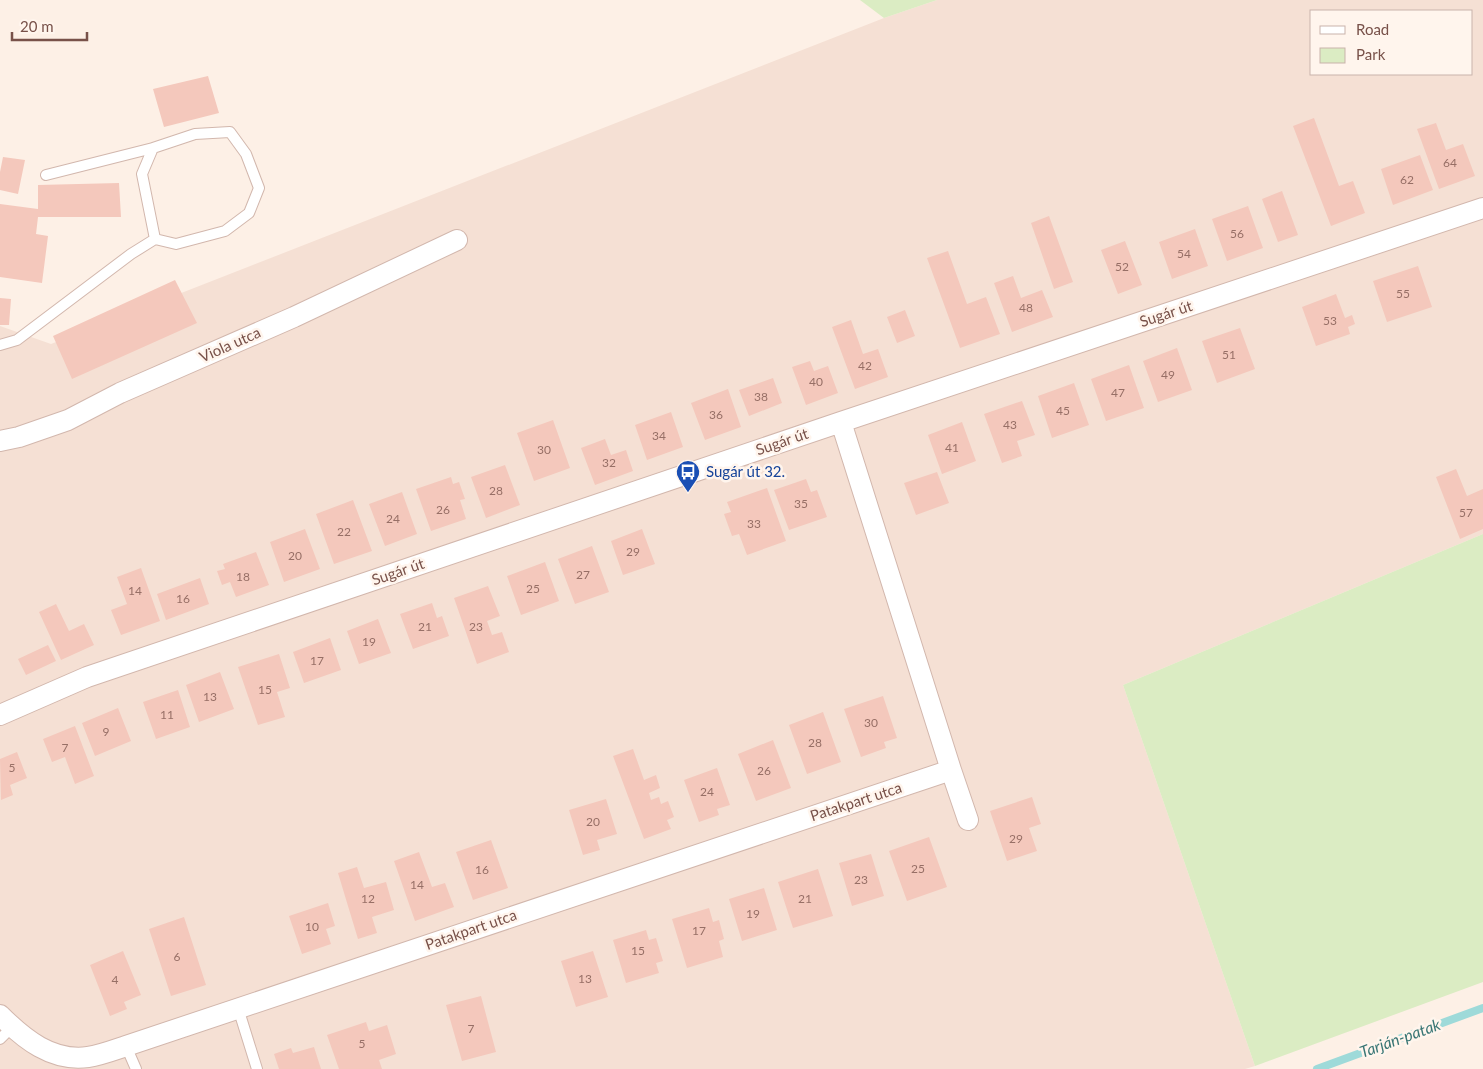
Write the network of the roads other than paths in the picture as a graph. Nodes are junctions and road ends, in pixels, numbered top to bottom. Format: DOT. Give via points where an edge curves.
graph roads {
  1 [pos="153,148"];
  2 [pos="46,175"];
  3 [pos="1483,208"];
  4 [pos="155,239"];
  5 [pos="458,240"];
  6 [pos="0,345"];
  7 [pos="841,422"];
  8 [pos="0,441"];
  9 [pos="0,716"];
  10 [pos="951,770"];
  11 [pos="968,820"];
  12 [pos="238,1008"];
  13 [pos="4,1027"];
  14 [pos="126,1046"];
  15 [pos="136,1069"];
  16 [pos="257,1069"];
  1 -- 2 [label="lane"];
  1 -- 4 [label="lane" via="142,174"];
  1 -- 4 [label="lane" via="195,134 230,132 246,154 259,188 249,213 225,231 176,244"];
  3 -- 7 [label="street, Sugár út"];
  4 -- 6 [label="lane" via="17,340"];
  5 -- 8 [label="street, Viola utca" via="120,393 68,420"];
  7 -- 9 [label="street, Sugár út" via="87,677"];
  7 -- 10 [label="street"];
  10 -- 11 [label="street"];
  10 -- 12 [label="street, Patakpart utca"];
  12 -- 14 [label="street, Patakpart utca"];
  12 -- 16 [label="lane"];
  13 -- 14 [label="street, Patakpart utca" via="32,1044 69,1057 89,1057"];
  14 -- 15 [label="lane"];
}
